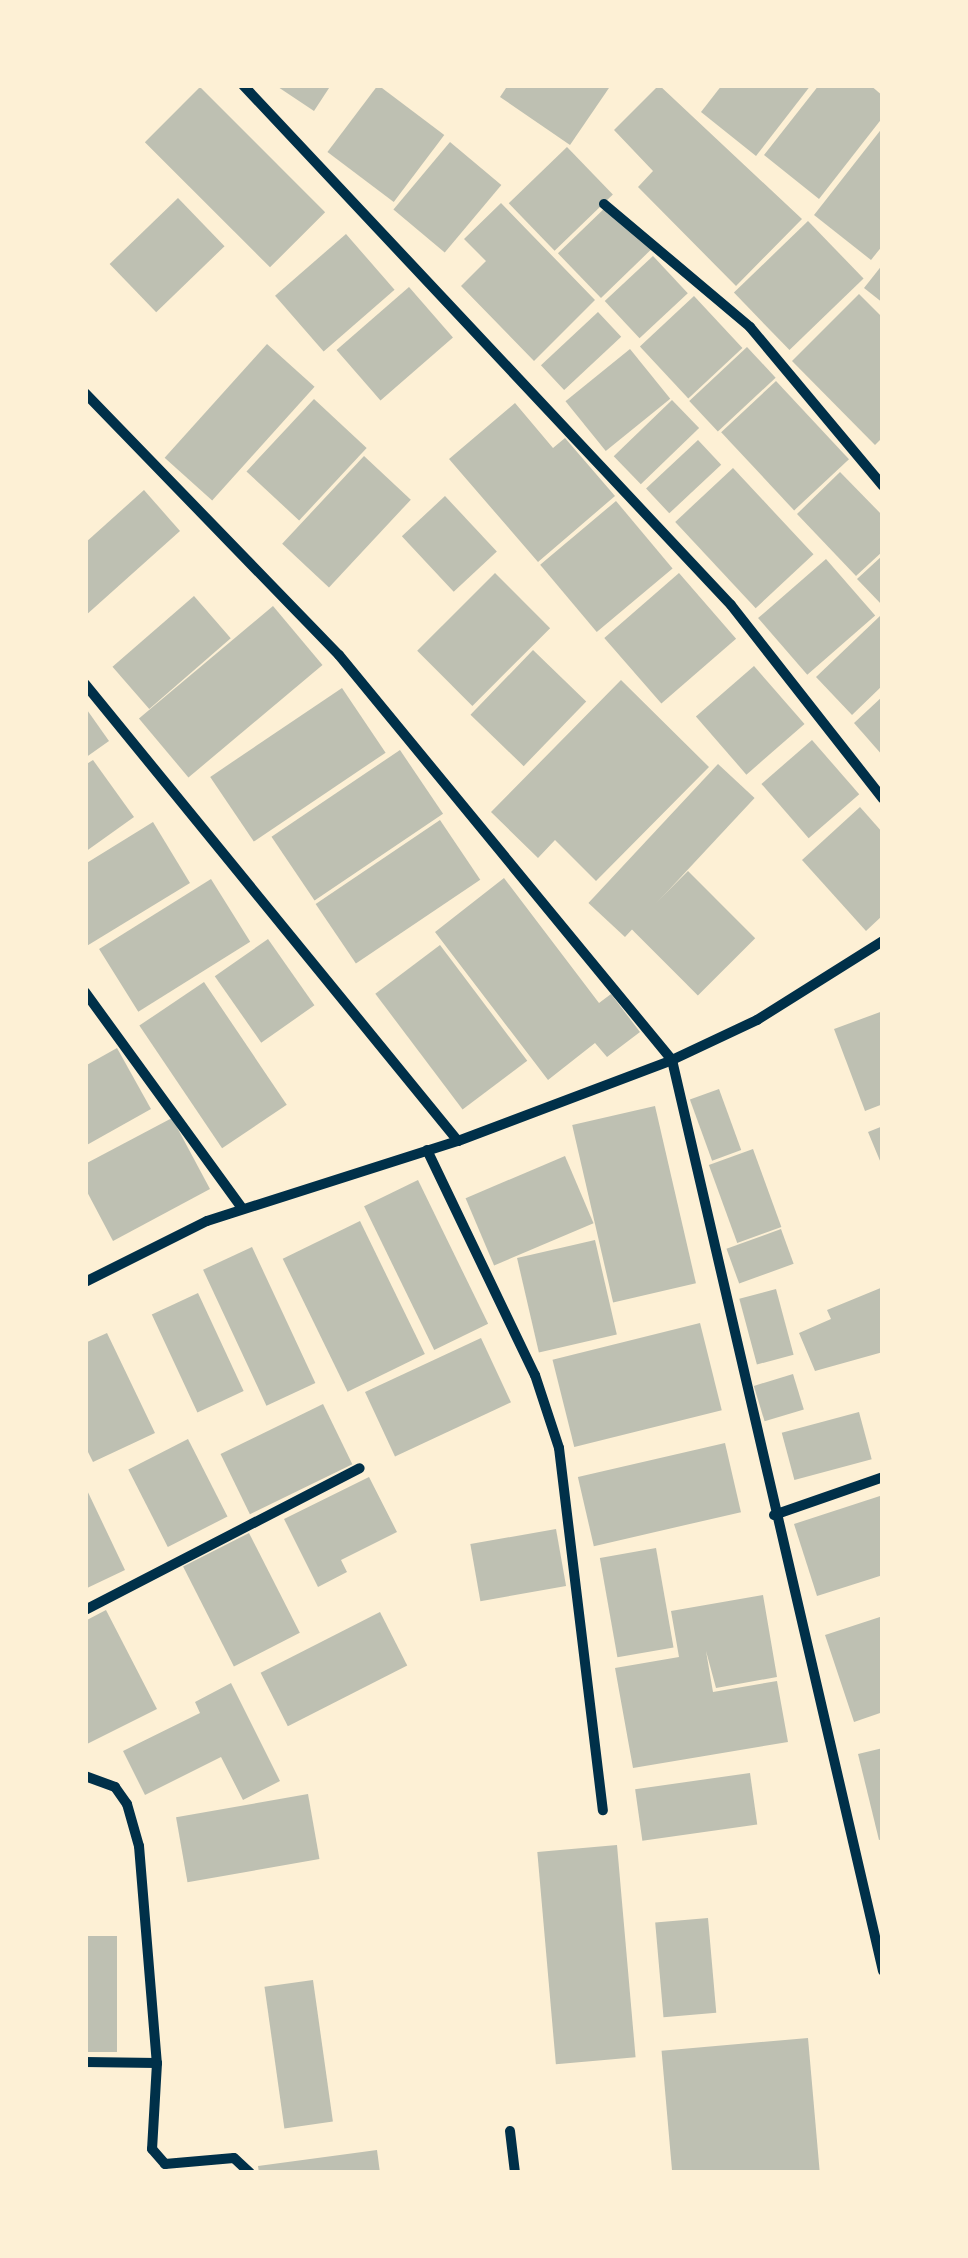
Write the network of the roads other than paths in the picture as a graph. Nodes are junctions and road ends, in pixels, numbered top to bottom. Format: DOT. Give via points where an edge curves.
graph roads {
  1 [pos="243,85"];
  2 [pos="604,204"];
  3 [pos="85,394"];
  4 [pos="883,486"];
  5 [pos="85,684"];
  6 [pos="883,799"];
  7 [pos="883,942"];
  8 [pos="85,992"];
  9 [pos="672,1060"];
  10 [pos="458,1141"];
  11 [pos="427,1150"];
  12 [pos="242,1208"];
  13 [pos="85,1282"];
  14 [pos="360,1468"];
  15 [pos="883,1477"];
  16 [pos="774,1514"];
  17 [pos="85,1610"];
  18 [pos="85,1776"];
  19 [pos="603,1810"];
  20 [pos="883,1971"];
  21 [pos="85,2062"];
  22 [pos="157,2064"];
  23 [pos="510,2130"];
  24 [pos="250,2173"];
  25 [pos="515,2173"];
  1 -- 6 [label="street" via="731,605"];
  2 -- 4 [label="street" via="750,327"];
  3 -- 9 [label="street" via="339,655"];
  5 -- 10 [label="street"];
  7 -- 9 [label="street" via="787,1003"];
  8 -- 12 [label="street"];
  9 -- 10 [label="street"];
  9 -- 16 [label="street"];
  10 -- 11 [label="street"];
  11 -- 12 [label="street"];
  11 -- 19 [label="street" via="536,1376 559,1448"];
  12 -- 13 [label="street"];
  14 -- 17 [label="street"];
  15 -- 16 [label="street"];
  16 -- 20 [label="street"];
  18 -- 22 [label="street" via="115,1788 133,1823"];
  21 -- 22 [label="street"];
  22 -- 24 [label="street" via="152,2149 158,2158 166,2164 234,2158"];
  23 -- 25 [label="street"];
}
